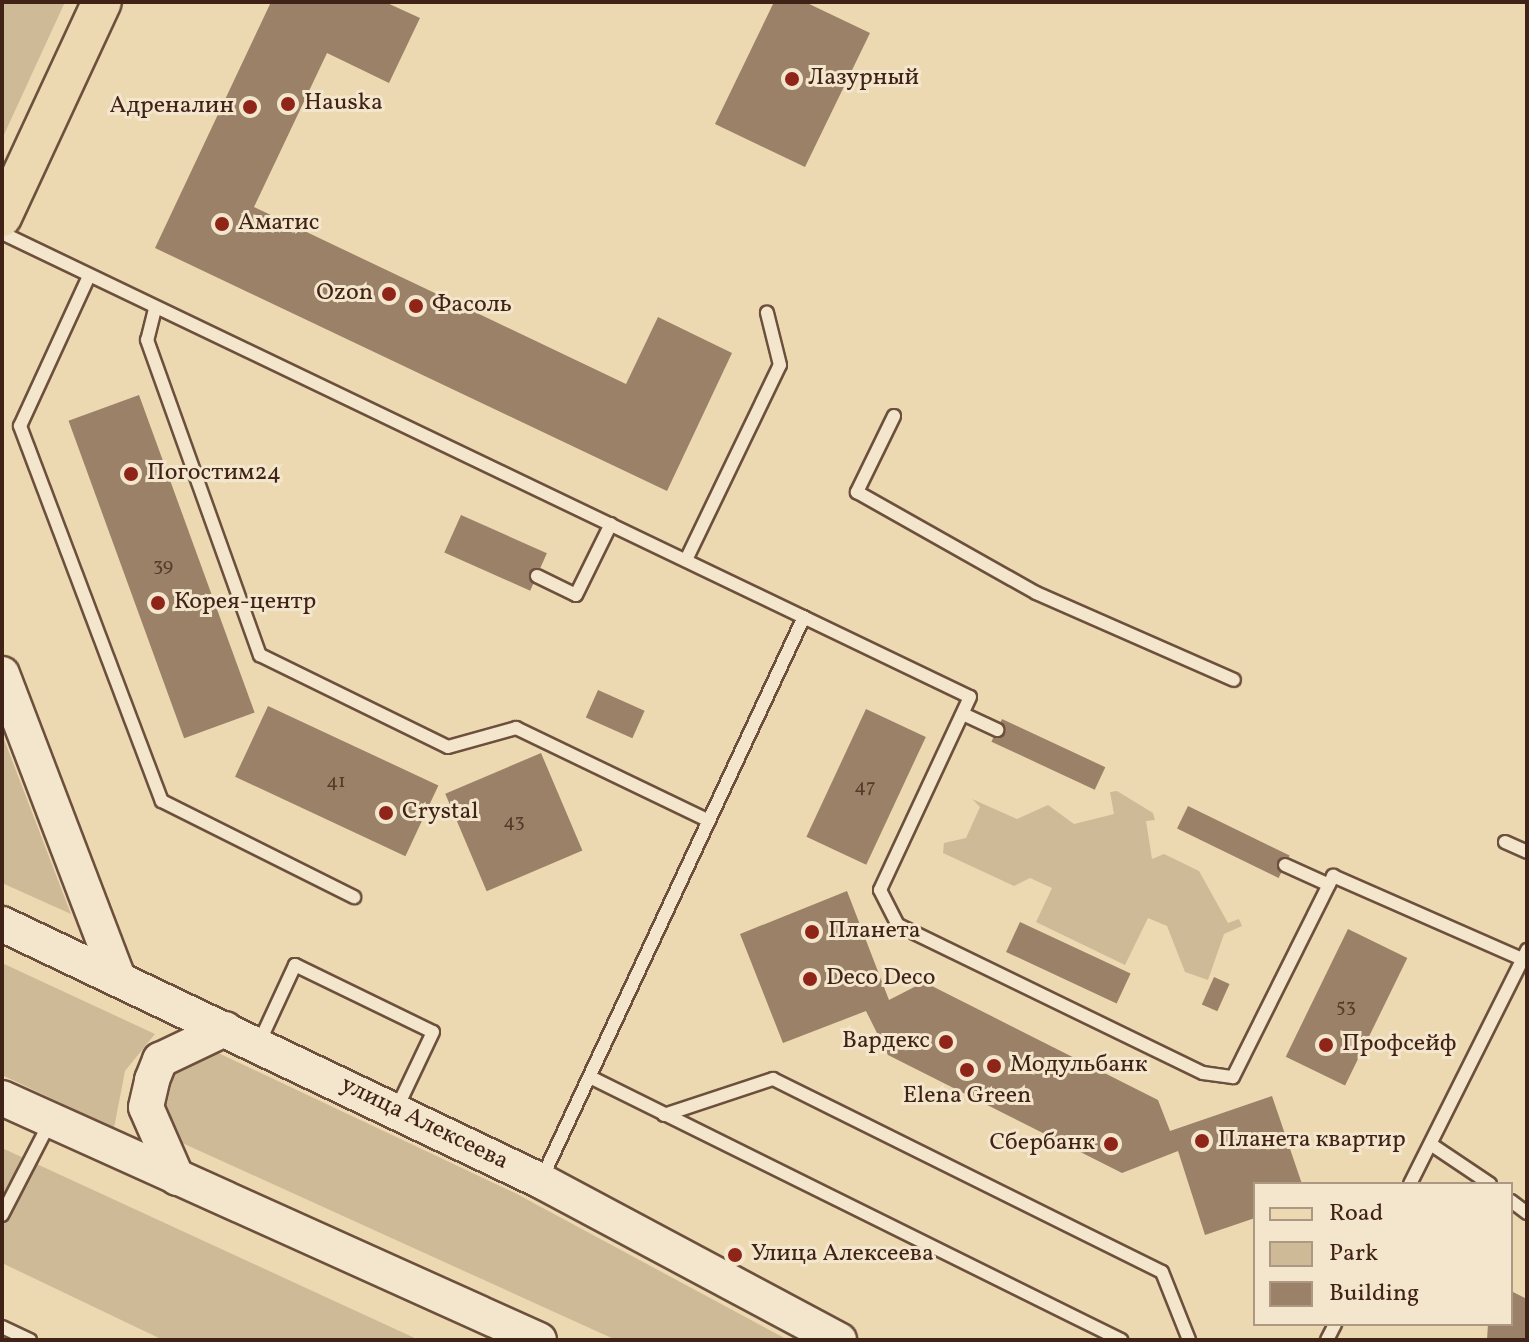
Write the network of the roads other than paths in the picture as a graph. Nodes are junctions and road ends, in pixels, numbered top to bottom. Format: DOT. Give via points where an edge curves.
graph roads {
  1 [pos="102,2"];
  2 [pos="2,217"];
  3 [pos="2,233"];
  4 [pos="89,276"];
  5 [pos="155,309"];
  6 [pos="767,313"];
  7 [pos="894,416"];
  8 [pos="611,524"];
  9 [pos="686,560"];
  10 [pos="537,576"];
  11 [pos="804,617"];
  12 [pos="2,674"];
  13 [pos="1234,680"];
  14 [pos="963,714"];
  15 [pos="997,730"];
  16 [pos="709,821"];
  17 [pos="1505,842"];
  18 [pos="1527,852"];
  19 [pos="1285,865"];
  20 [pos="1329,885"];
  21 [pos="354,897"];
  22 [pos="2,924"];
  23 [pos="1526,957"];
  24 [pos="118,978"];
  25 [pos="225,1029"];
  26 [pos="259,1043"];
  27 [pos="590,1077"];
  28 [pos="2,1098"];
  29 [pos="396,1110"];
  30 [pos="664,1115"];
  31 [pos="51,1120"];
  32 [pos="1432,1145"];
  33 [pos="177,1178"];
  34 [pos="541,1181"];
  35 [pos="1411,1182"];
  36 [pos="1487,1182"];
  37 [pos="2,1215"];
  38 [pos="2,1327"];
  39 [pos="30,1340"];
  40 [pos="539,1340"];
  41 [pos="839,1340"];
  42 [pos="1121,1340"];
  43 [pos="1189,1340"];
  1 -- 2 [label="main road"];
  3 -- 4 [label="lane"];
  4 -- 5 [label="lane"];
  4 -- 21 [label="lane" via="20,426 162,801"];
  5 -- 8 [label="lane"];
  5 -- 16 [label="lane" via="147,340 260,655 448,747 516,728"];
  6 -- 9 [label="lane" via="780,365"];
  7 -- 13 [label="lane" via="857,492 1036,593"];
  8 -- 9 [label="lane"];
  8 -- 10 [label="lane" via="576,595"];
  9 -- 11 [label="lane"];
  11 -- 14 [label="lane" via="970,697"];
  11 -- 16 [label="lane"];
  12 -- 24 [label="street"];
  14 -- 15 [label="lane"];
  14 -- 20 [label="lane" via="880,890 898,925 1203,1073 1233,1077"];
  16 -- 27 [label="lane"];
  17 -- 18 [label="lane"];
  19 -- 20 [label="lane"];
  20 -- 23 [label="lane" via="1333,876"];
  22 -- 24 [label="street, улица Алексеева"];
  23 -- 32 [label="lane"];
  24 -- 25 [label="street, улица Алексеева"];
  25 -- 26 [label="street, улица Алексеева"];
  25 -- 33 [label="street" via="160,1060 152,1080 146,1107"];
  26 -- 29 [label="street, улица Алексеева"];
  26 -- 29 [label="lane" via="295,965 419,1025 433,1032"];
  27 -- 30 [label="lane"];
  27 -- 34 [label="lane"];
  28 -- 31 [label="street"];
  29 -- 34 [label="street, улица Алексеева"];
  30 -- 42 [label="lane"];
  30 -- 43 [label="lane" via="773,1079 1162,1272"];
  31 -- 33 [label="street"];
  31 -- 37 [label="lane"];
  32 -- 35 [label="lane"];
  32 -- 36 [label="lane"];
  33 -- 40 [label="street"];
  34 -- 41 [label="street, улица Алексеева"];
  38 -- 39 [label="lane"];
}
